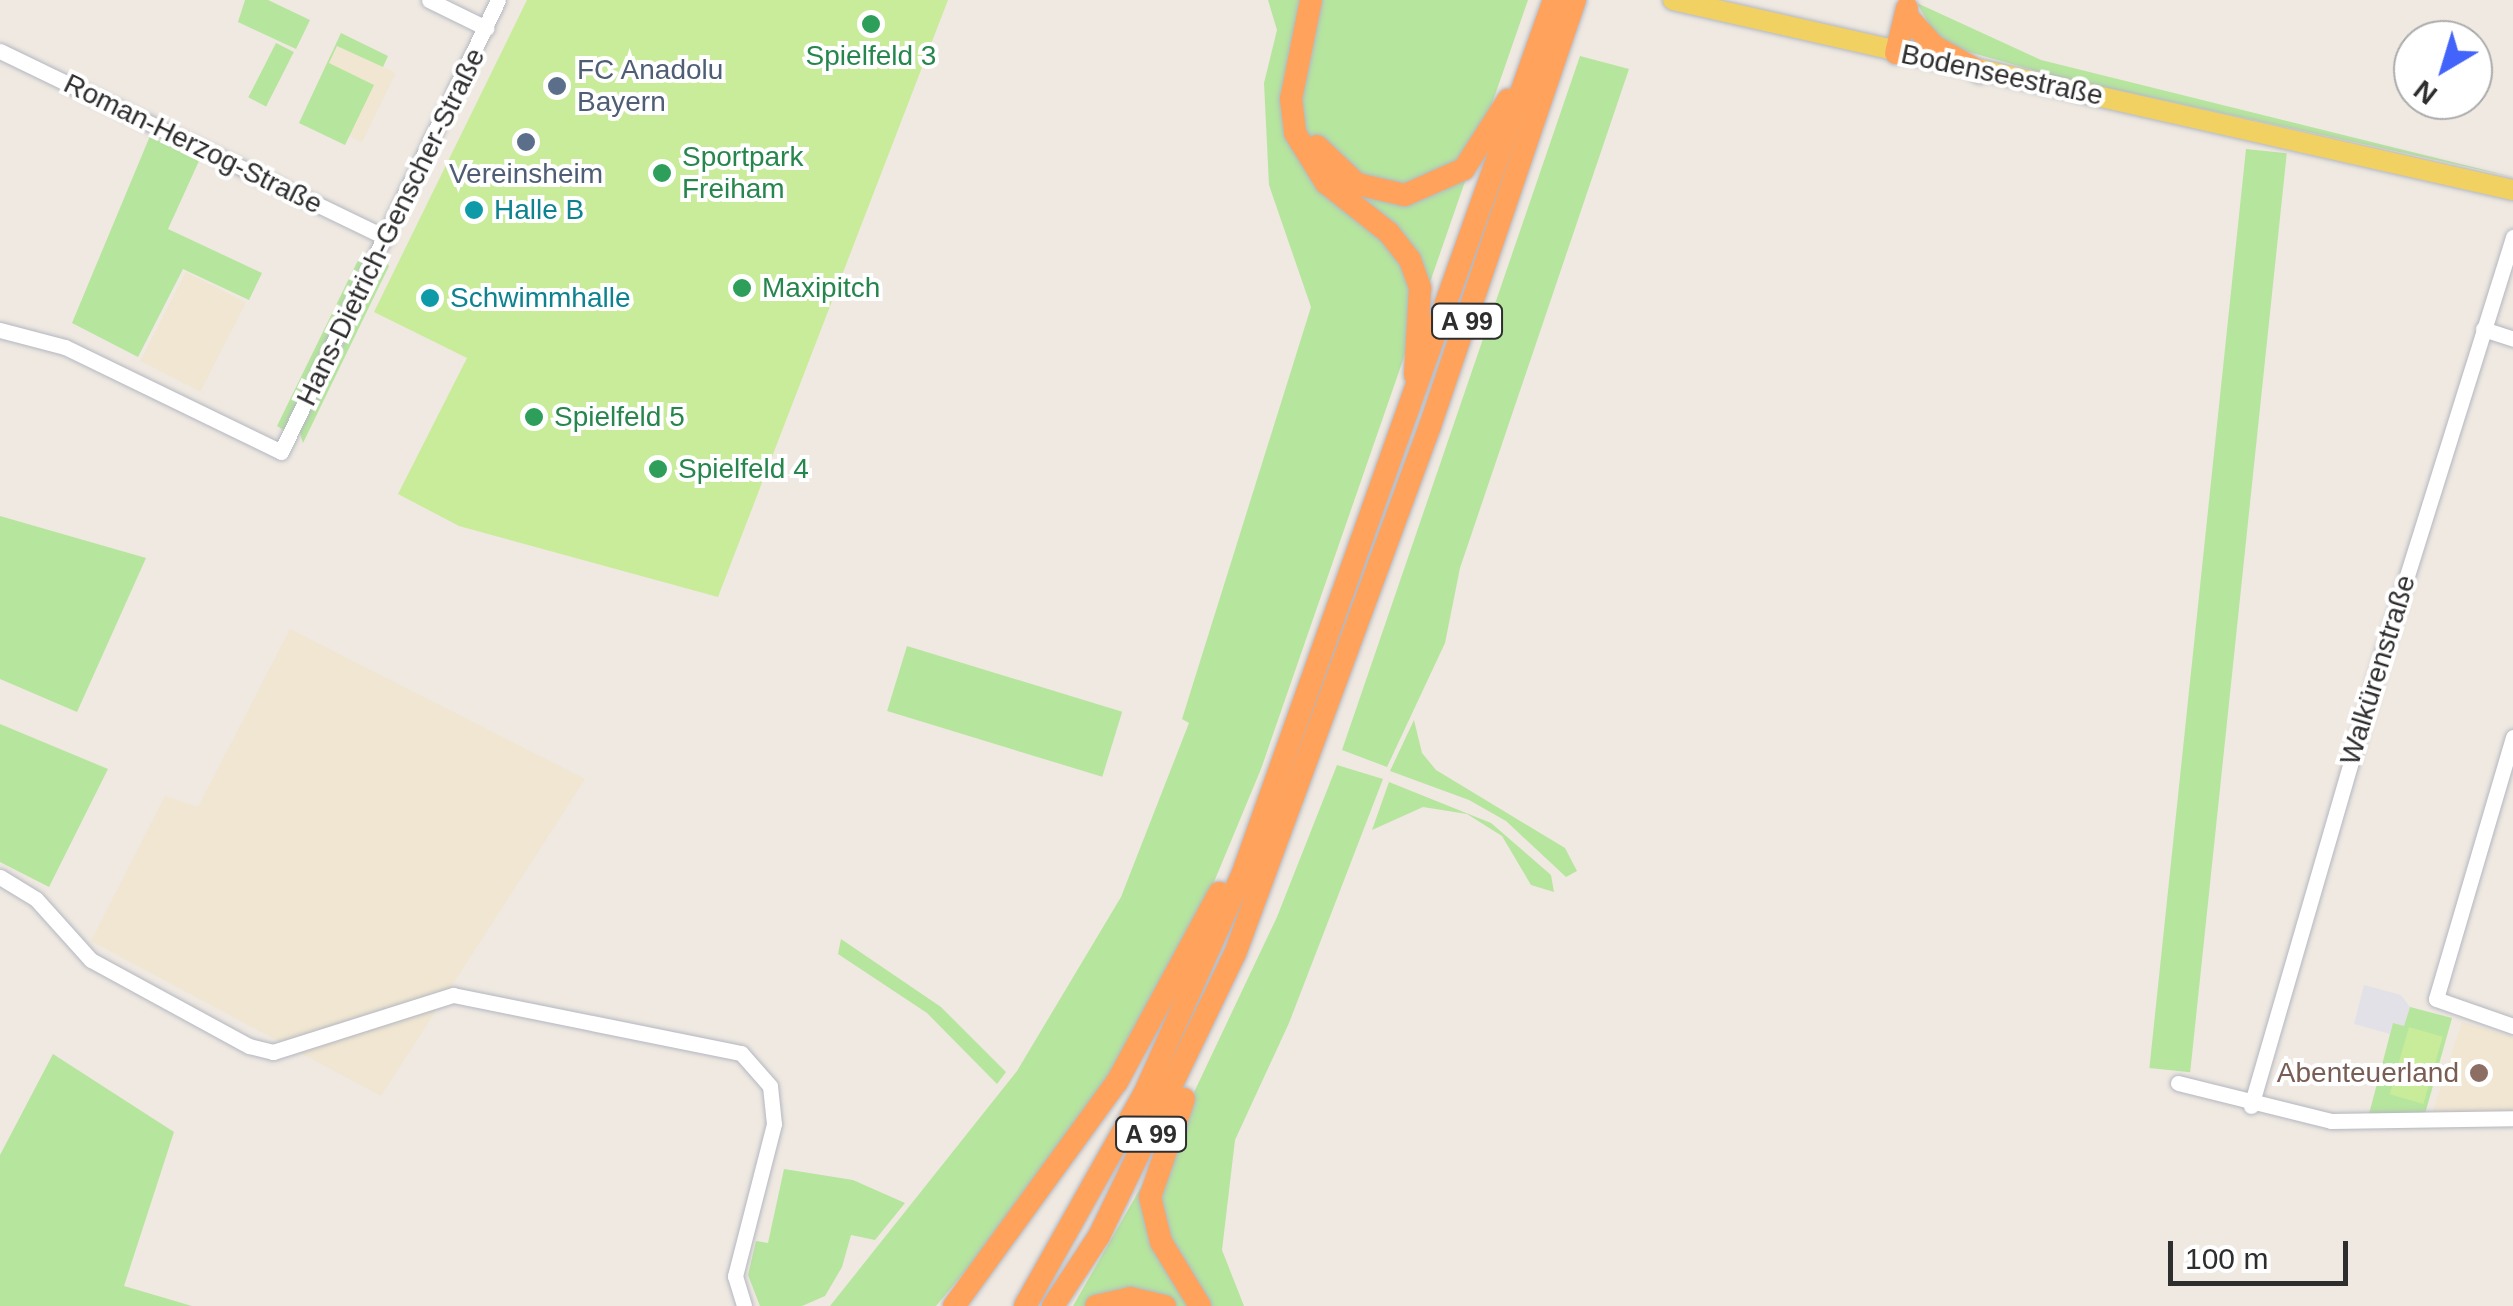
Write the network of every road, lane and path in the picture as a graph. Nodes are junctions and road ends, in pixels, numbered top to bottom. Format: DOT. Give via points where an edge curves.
graph roads {
  1 [pos="429,0"];
  2 [pos="498,0"];
  3 [pos="1311,0"];
  4 [pos="1327,0"];
  5 [pos="1554,0"];
  6 [pos="1575,0"];
  7 [pos="1588,0"];
  8 [pos="1673,0"];
  9 [pos="1900,6"];
  10 [pos="486,28"];
  11 [pos="1538,50"];
  12 [pos="0,51"];
  13 [pos="1889,51"];
  14 [pos="1980,72"];
  15 [pos="1547,84"];
  16 [pos="2513,190"];
  17 [pos="2513,237"];
  18 [pos="386,238"];
  19 [pos="2484,329"];
  20 [pos="0,330"];
  21 [pos="2513,339"];
  22 [pos="1410,418"];
  23 [pos="2513,737"];
  24 [pos="1266,813"];
  25 [pos="0,877"];
  26 [pos="1235,954"];
  27 [pos="2513,1026"];
  28 [pos="2178,1083"];
  29 [pos="2252,1106"];
  30 [pos="2513,1118"];
  31 [pos="744,1306"];
  32 [pos="954,1306"];
  33 [pos="1025,1306"];
  34 [pos="1054,1306"];
  35 [pos="1096,1306"];
  36 [pos="1164,1306"];
  37 [pos="1200,1306"];
  1 -- 10 [label="street"];
  2 -- 10 [label="street, Hans-Dietrich-Genscher-Straße"];
  3 -- 22 [label="highway" via="1290,99 1295,133 1326,183 1388,233 1410,260 1421,318"];
  4 -- 11 [label="highway" via="1306,114 1322,156 1375,190 1405,194 1464,168"];
  5 -- 11 [label="highway, A 99"];
  6 -- 15 [label="highway, A 99"];
  7 -- 15 [label="highway"];
  8 -- 13 [label="main road, Bodenseestraße"];
  9 -- 13 [label="highway"];
  9 -- 14 [label="highway" via="1934,46"];
  10 -- 18 [label="street, Hans-Dietrich-Genscher-Straße"];
  11 -- 22 [label="highway, A 99"];
  12 -- 18 [label="street, Roman-Herzog-Straße"];
  13 -- 14 [label="main road, Bodenseestraße"];
  14 -- 16 [label="main road, Bodenseestraße"];
  15 -- 26 [label="highway, A 99" via="1384,557"];
  17 -- 19 [label="street, Walkürenstraße"];
  18 -- 20 [label="street, Hans-Dietrich-Genscher-Straße" via="281,452 68,349"];
  19 -- 21 [label="street"];
  19 -- 29 [label="street, Walkürenstraße"];
  22 -- 24 [label="highway, A 99"];
  23 -- 27 [label="street" via="2436,998"];
  24 -- 32 [label="highway" via="1117,1082"];
  24 -- 33 [label="highway, A 99" via="1152,1078"];
  25 -- 31 [label="street" via="36,899 91,960 249,1046 274,1052 453,995 741,1053 770,1086 774,1124 735,1276"];
  26 -- 34 [label="highway, A 99" via="1099,1236"];
  26 -- 37 [label="highway" via="1216,1025 1151,1180 1161,1242"];
  28 -- 29 [label="street"];
  29 -- 30 [label="street" via="2344,1122"];
  35 -- 36 [label="highway" via="1130,1298"];
}
